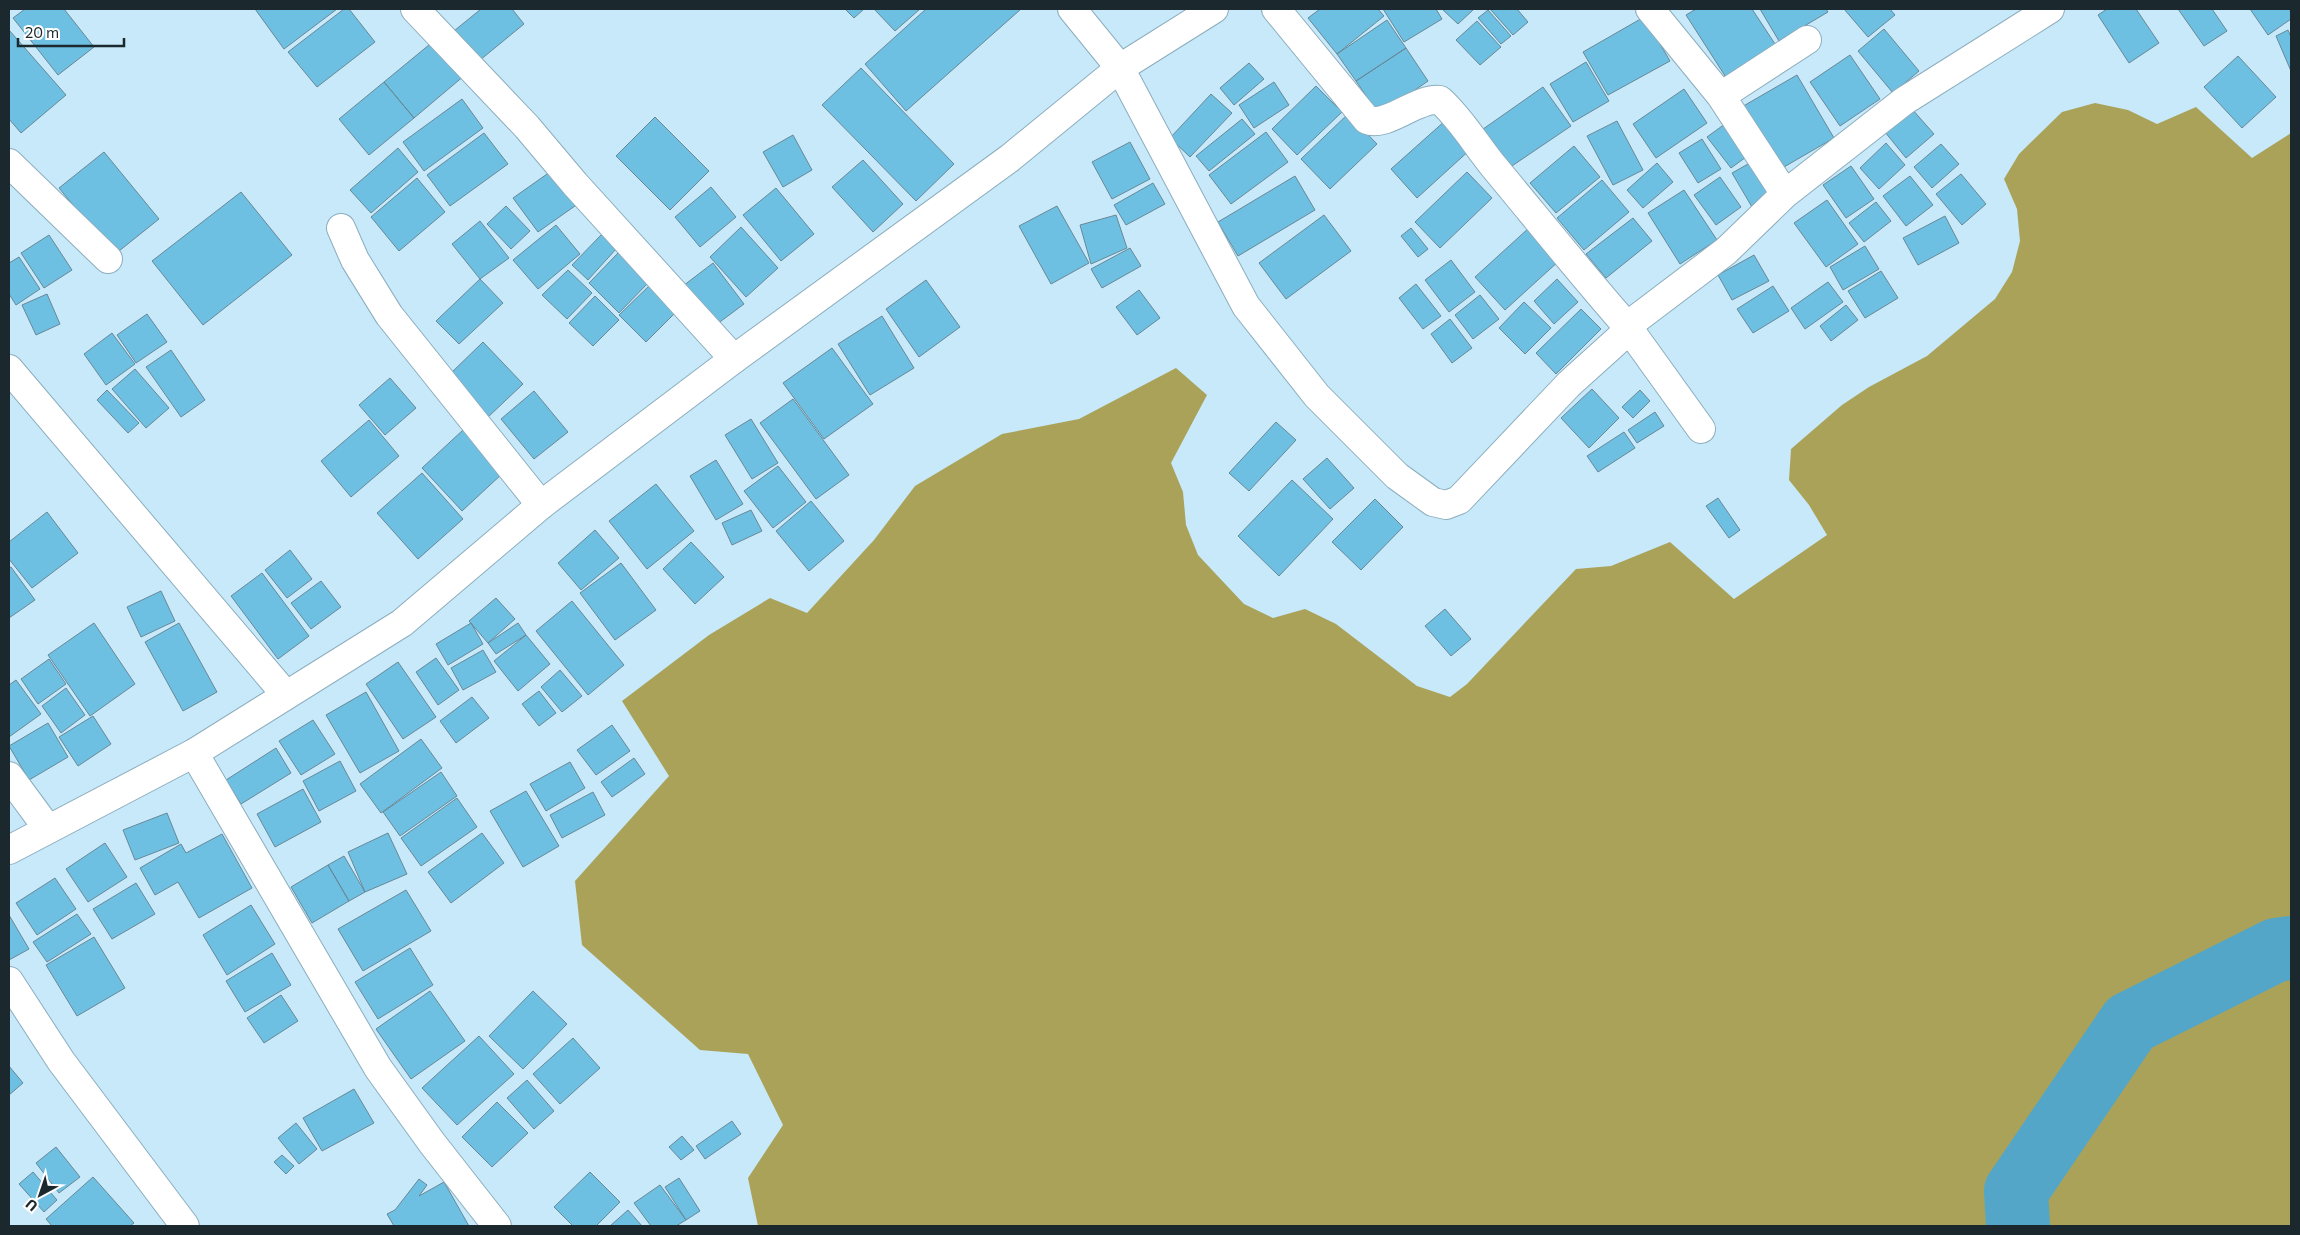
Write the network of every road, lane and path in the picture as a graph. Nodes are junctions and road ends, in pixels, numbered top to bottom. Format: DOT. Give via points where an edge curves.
graph roads {
  1 [pos="415,9"];
  2 [pos="1072,9"];
  3 [pos="1214,9"];
  4 [pos="1276,9"];
  5 [pos="1650,9"];
  6 [pos="2050,9"];
  7 [pos="1807,40"];
  8 [pos="1120,68"];
  9 [pos="1721,96"];
  10 [pos="9,163"];
  11 [pos="1786,194"];
  12 [pos="341,228"];
  13 [pos="108,260"];
  14 [pos="1627,326"];
  15 [pos="734,359"];
  16 [pos="9,369"];
  17 [pos="1701,429"];
  18 [pos="542,505"];
  19 [pos="286,695"];
  20 [pos="194,753"];
  21 [pos="9,776"];
  22 [pos="48,829"];
  23 [pos="9,850"];
  24 [pos="9,981"];
  25 [pos="185,1226"];
  26 [pos="497,1226"];
  1 -- 15 [label="street" via="527,127"];
  2 -- 8 [label="street"];
  3 -- 8 [label="street"];
  4 -- 14 [label="street" via="1366,120 1372,122 1427,100 1440,100 1465,126 1585,279"];
  5 -- 9 [label="street"];
  6 -- 11 [label="street" via="1904,100"];
  7 -- 9 [label="street"];
  8 -- 14 [label="street" via="1246,306 1317,396 1398,476 1433,502 1446,505 1459,500 1569,384 1620,338"];
  8 -- 15 [label="street" via="1010,158"];
  9 -- 11 [label="street"];
  10 -- 13 [label="street"];
  11 -- 14 [label="street" via="1719,257"];
  12 -- 18 [label="street" via="389,315"];
  14 -- 17 [label="street"];
  15 -- 18 [label="street"];
  16 -- 19 [label="street"];
  18 -- 19 [label="street" via="402,623"];
  19 -- 20 [label="street"];
  20 -- 22 [label="street"];
  20 -- 26 [label="street" via="378,1068"];
  21 -- 22 [label="street"];
  22 -- 23 [label="street"];
  24 -- 25 [label="street" via="62,1061"];
}
